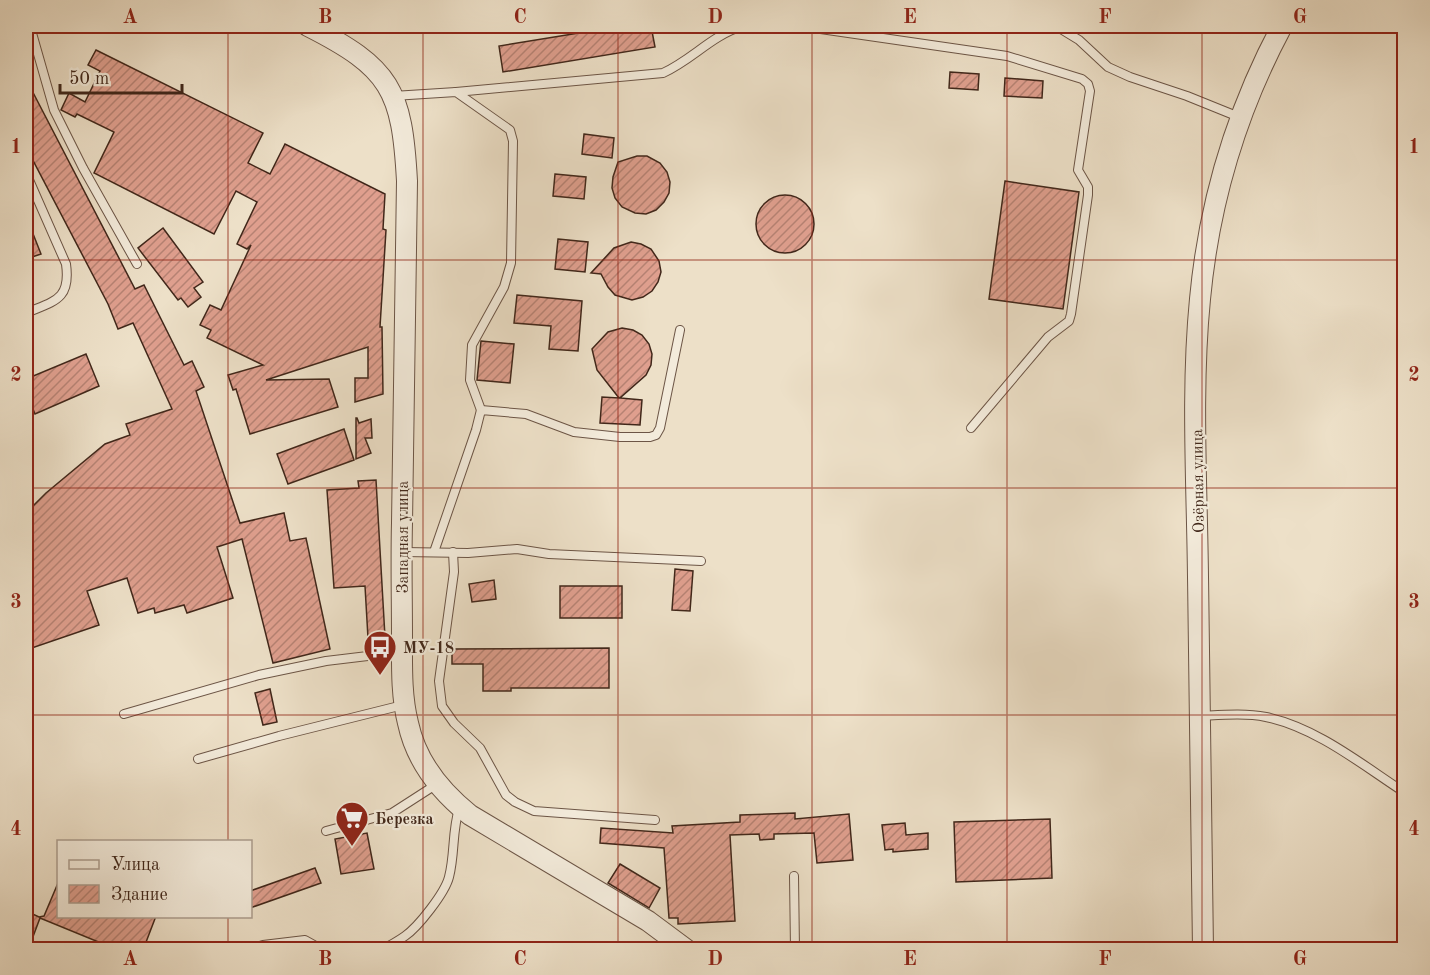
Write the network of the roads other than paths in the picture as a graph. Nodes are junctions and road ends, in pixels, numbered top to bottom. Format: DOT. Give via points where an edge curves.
graph roads {
  1 [pos="30,26"];
  2 [pos="308,26"];
  3 [pos="446,26"];
  4 [pos="474,26"];
  5 [pos="743,26"];
  6 [pos="800,26"];
  7 [pos="1045,26"];
  8 [pos="1282,26"];
  9 [pos="456,92"];
  10 [pos="393,96"];
  11 [pos="1240,117"];
  12 [pos="26,173"];
  13 [pos="137,264"];
  14 [pos="26,313"];
  15 [pos="680,330"];
  16 [pos="481,410"];
  17 [pos="971,428"];
  18 [pos="402,552"];
  19 [pos="434,552"];
  20 [pos="453,552"];
  21 [pos="701,561"];
  22 [pos="402,652"];
  23 [pos="405,705"];
  24 [pos="124,714"];
  25 [pos="1200,716"];
  26 [pos="198,759"];
  27 [pos="437,784"];
  28 [pos="1404,792"];
  29 [pos="460,807"];
  30 [pos="655,820"];
  31 [pos="326,831"];
  32 [pos="794,876"];
  33 [pos="247,950"];
  34 [pos="322,950"];
  35 [pos="381,950"];
  36 [pos="687,950"];
  37 [pos="795,950"];
  38 [pos="1203,950"];
  1 -- 13 [label="lane" via="54,110"];
  2 -- 10 [label="street, Западная улица" via="363,58 379,72"];
  3 -- 4 [label="lane"];
  5 -- 9 [label="lane" via="716,37 663,73"];
  6 -- 17 [label="lane" via="1007,56 1088,84 1078,170 1088,195 1069,321 1048,337"];
  7 -- 11 [label="lane" via="1061,29 1079,40 1108,67"];
  8 -- 11 [label="street, Озёрная улица"];
  9 -- 10 [label="lane"];
  9 -- 16 [label="lane" via="510,130 513,141 511,263 504,287 472,345 470,380"];
  10 -- 18 [label="street, Западная улица" via="403,128 407,182"];
  11 -- 25 [label="street, Озёрная улица" via="1216,203 1200,299 1196,394"];
  12 -- 14 [label="lane" via="66,264 68,280 56,300"];
  15 -- 16 [label="lane" via="656,435 620,437 574,432 526,414"];
  16 -- 19 [label="lane"];
  18 -- 19 [label="lane"];
  18 -- 22 [label="street, Западная улица"];
  19 -- 20 [label="lane"];
  20 -- 21 [label="lane" via="517,549"];
  20 -- 30 [label="lane" via="454,572 440,681 442,706 480,748 506,795 534,811"];
  22 -- 23 [label="street, Западная улица"];
  22 -- 24 [label="lane" via="326,661 259,675"];
  23 -- 26 [label="lane"];
  23 -- 27 [label="street, Западная улица" via="414,745"];
  25 -- 28 [label="lane" via="1265,717 1289,724 1316,735"];
  25 -- 38 [label="street, Озёрная улица"];
  27 -- 29 [label="street, Западная улица"];
  27 -- 31 [label="lane" via="392,813"];
  29 -- 35 [label="lane" via="448,879 407,935"];
  29 -- 36 [label="street, Западная улица" via="648,921"];
  32 -- 37 [label="lane"];
  33 -- 34 [label="lane" via="305,940"];
}
